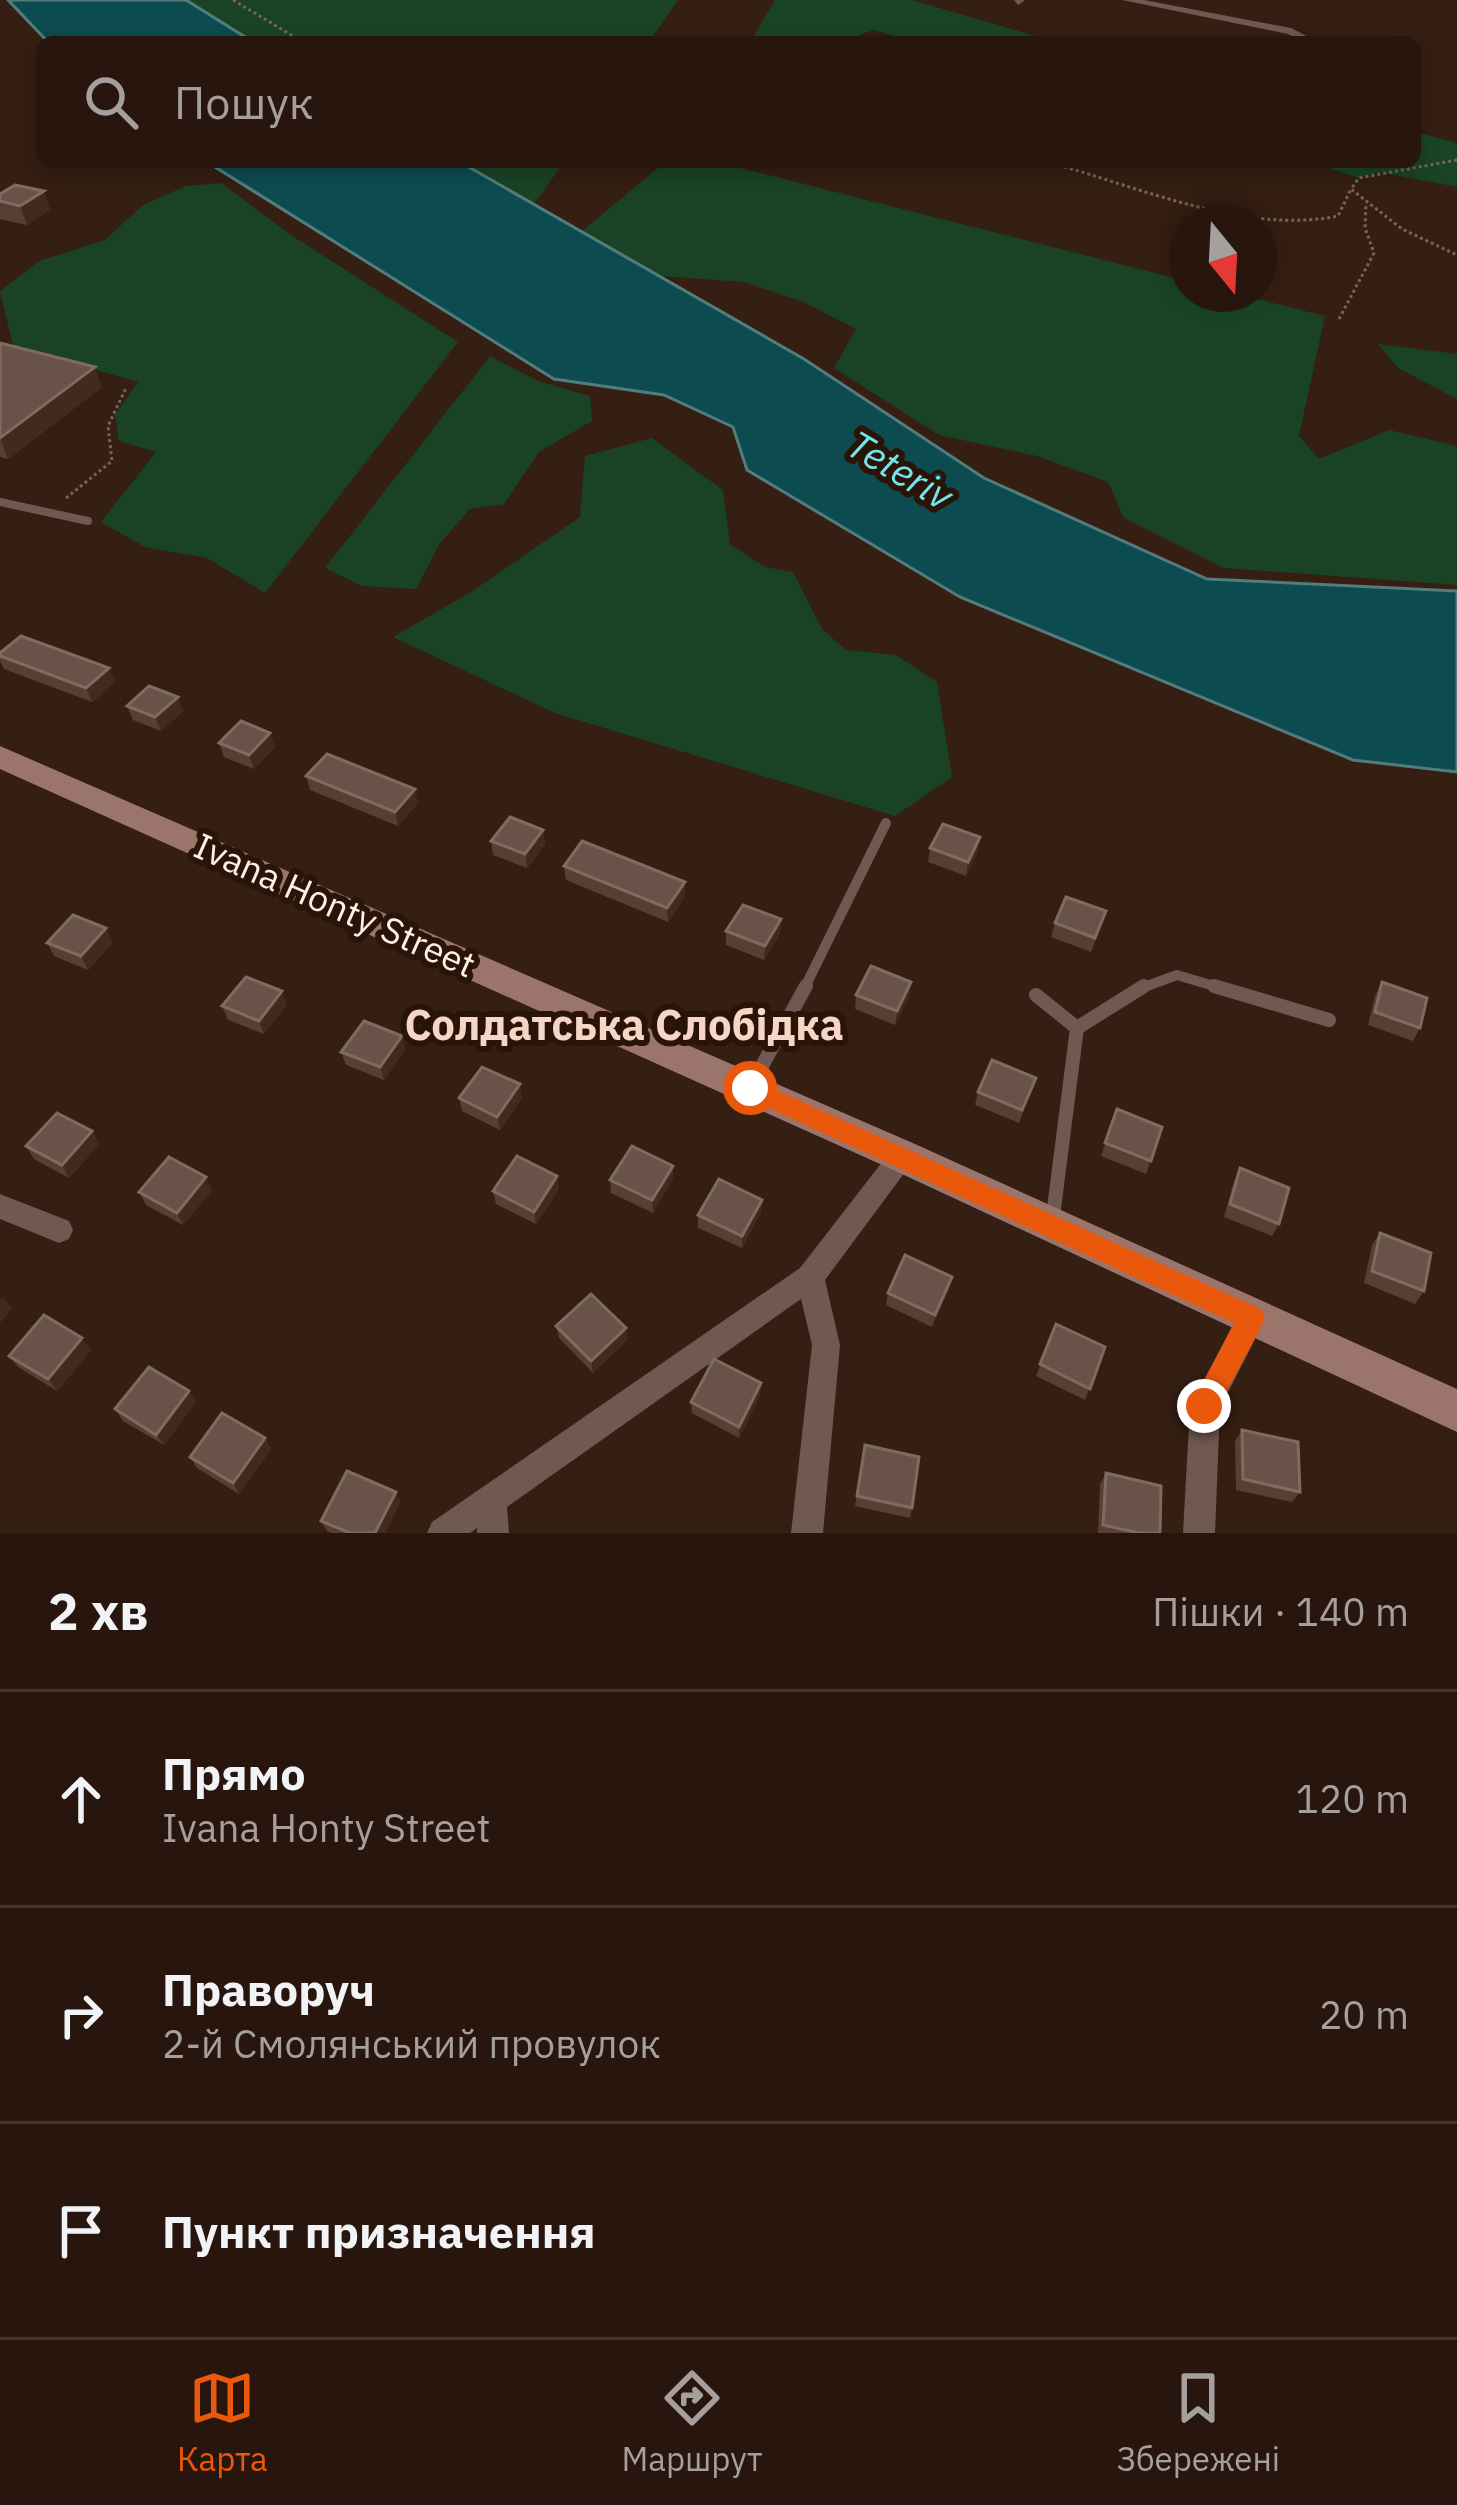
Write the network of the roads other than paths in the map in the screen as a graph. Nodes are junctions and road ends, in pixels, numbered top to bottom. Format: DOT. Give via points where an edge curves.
graph roads {
  1 [pos="1126,0"];
  2 [pos="1301,36"];
  3 [pos="0,502"];
  4 [pos="88,520"];
  5 [pos="0,757"];
  6 [pos="886,823"];
  7 [pos="1036,995"];
  8 [pos="1329,1020"];
  9 [pos="1077,1028"];
  10 [pos="750,1088"];
  11 [pos="902,1156"];
  12 [pos="0,1206"];
  13 [pos="1052,1226"];
  14 [pos="59,1230"];
  15 [pos="810,1277"];
  16 [pos="1252,1318"];
  17 [pos="1457,1411"];
  18 [pos="491,1499"];
  19 [pos="443,1533"];
  20 [pos="493,1533"];
  21 [pos="807,1533"];
  22 [pos="1199,1533"];
  1 -- 2 [label="street"];
  3 -- 4 [label="lane"];
  5 -- 10 [label="street, Ivana Honty Street"];
  6 -- 10 [label="lane"];
  7 -- 9 [label="lane"];
  8 -- 9 [label="lane" via="1177,975 1149,983"];
  9 -- 13 [label="lane"];
  10 -- 11 [label="street, Ivana Honty Street"];
  11 -- 13 [label="street, Ivana Honty Street"];
  11 -- 15 [label="street"];
  12 -- 14 [label="street"];
  13 -- 16 [label="street, Ivana Honty Street"];
  15 -- 18 [label="street"];
  15 -- 21 [label="street" via="826,1345"];
  16 -- 17 [label="street, Ivana Honty Street"];
  16 -- 22 [label="street" via="1204,1406"];
  18 -- 19 [label="street"];
  18 -- 20 [label="street"];
}
